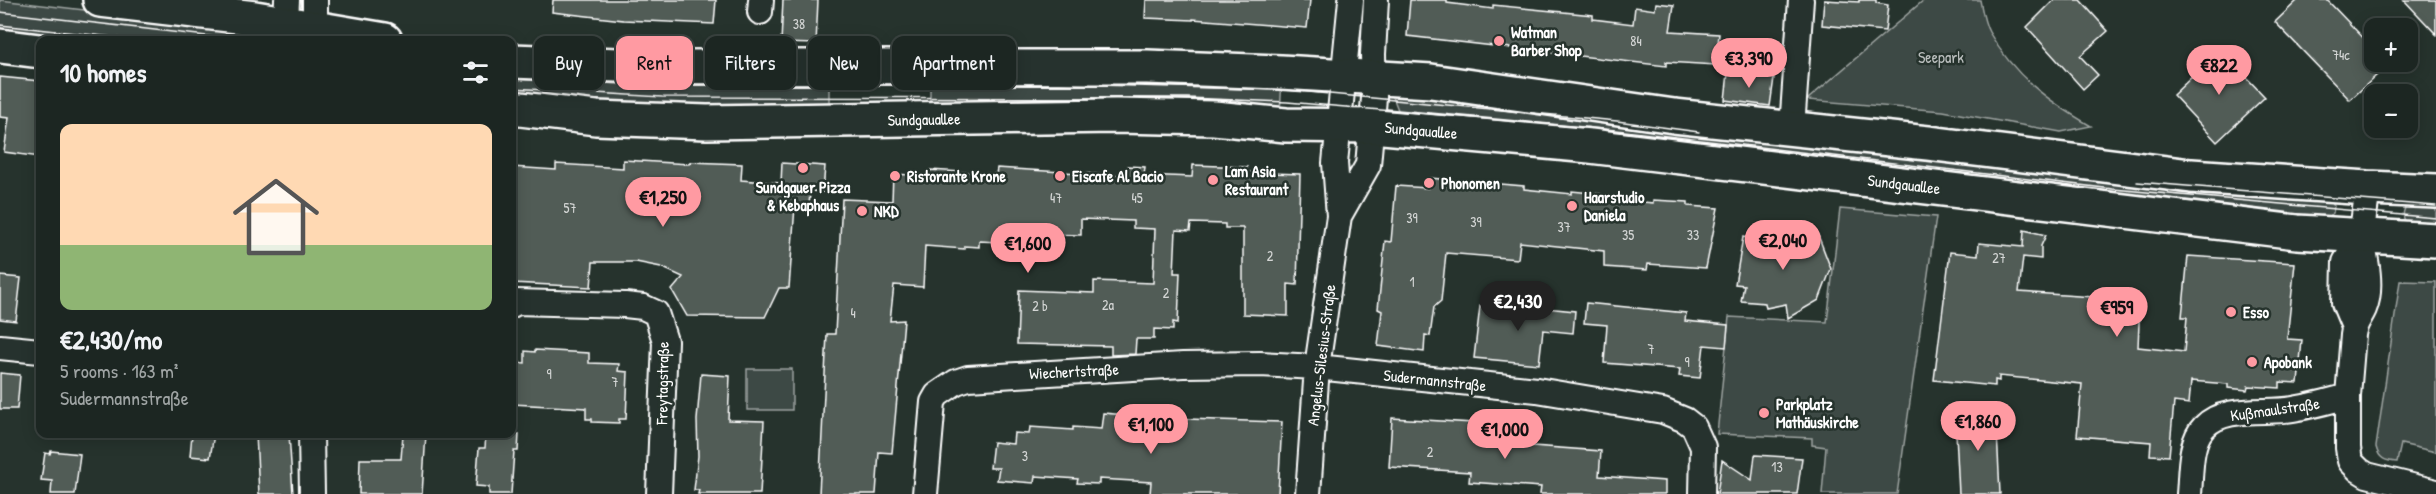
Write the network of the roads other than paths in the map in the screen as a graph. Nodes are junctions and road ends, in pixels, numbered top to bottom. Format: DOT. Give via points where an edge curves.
graph roads {
  1 [pos="1351,0"];
  2 [pos="1377,0"];
  3 [pos="1801,0"];
  4 [pos="111,1"];
  5 [pos="300,22"];
  6 [pos="366,36"];
  7 [pos="0,46"];
  8 [pos="36,50"];
  9 [pos="516,60"];
  10 [pos="1359,77"];
  11 [pos="516,108"];
  12 [pos="1339,126"];
  13 [pos="1372,126"];
  14 [pos="1792,128"];
  15 [pos="2368,189"];
  16 [pos="2436,191"];
  17 [pos="1340,216"];
  18 [pos="2361,237"];
  19 [pos="2436,240"];
  20 [pos="516,302"];
  21 [pos="0,347"];
  22 [pos="36,351"];
  23 [pos="1317,367"];
  24 [pos="2348,396"];
  25 [pos="312,438"];
  26 [pos="2436,492"];
  27 [pos="312,494"];
  28 [pos="659,494"];
  29 [pos="925,494"];
  30 [pos="1308,494"];
  31 [pos="1702,494"];
  32 [pos="2189,494"];
  1 -- 10 [label="street"];
  2 -- 10 [label="street" via="1373,54"];
  3 -- 14 [label="street"];
  4 -- 5 [label="street"];
  5 -- 6 [label="street"];
  7 -- 8 [label="street"];
  9 -- 10 [label="street" via="672,67 1147,67"];
  10 -- 12 [label="street, Angelus-Silesius-Straße"];
  10 -- 13 [label="street, Sundgauallee"];
  10 -- 14 [label="street" via="1431,81 1674,116"];
  11 -- 12 [label="street, Sundgauallee" via="596,118 707,122 1116,116"];
  12 -- 13 [label="street, Sundgauallee"];
  12 -- 17 [label="street, Angelus-Silesius-Straße" via="1335,163"];
  13 -- 17 [label="street, Angelus-Silesius-Straße" via="1368,165"];
  13 -- 18 [label="street, Sundgauallee" via="1590,146"];
  14 -- 15 [label="street" via="2191,176"];
  15 -- 16 [label="street"];
  15 -- 18 [label="street"];
  17 -- 23 [label="street, Angelus-Silesius-Straße"];
  18 -- 19 [label="street, Sundgauallee"];
  18 -- 24 [label="street" via="2368,265 2367,283 2365,306 2354,327"];
  20 -- 28 [label="street, Freytagstraße" via="625,305 656,313 665,341"];
  21 -- 22 [label="street"];
  23 -- 29 [label="street, Wiechertstraße" via="1168,365 968,378 937,395 933,402"];
  23 -- 30 [label="street, Angelus-Silesius-Straße"];
  23 -- 31 [label="street, Sudermannstraße" via="1537,390 1663,411 1685,420 1700,436"];
  24 -- 26 [label="street" via="2348,448 2350,461 2358,470"];
  24 -- 32 [label="street, Kußmaulstraße" via="2292,410 2214,419 2196,439"];
  25 -- 27 [label="street"];
}
